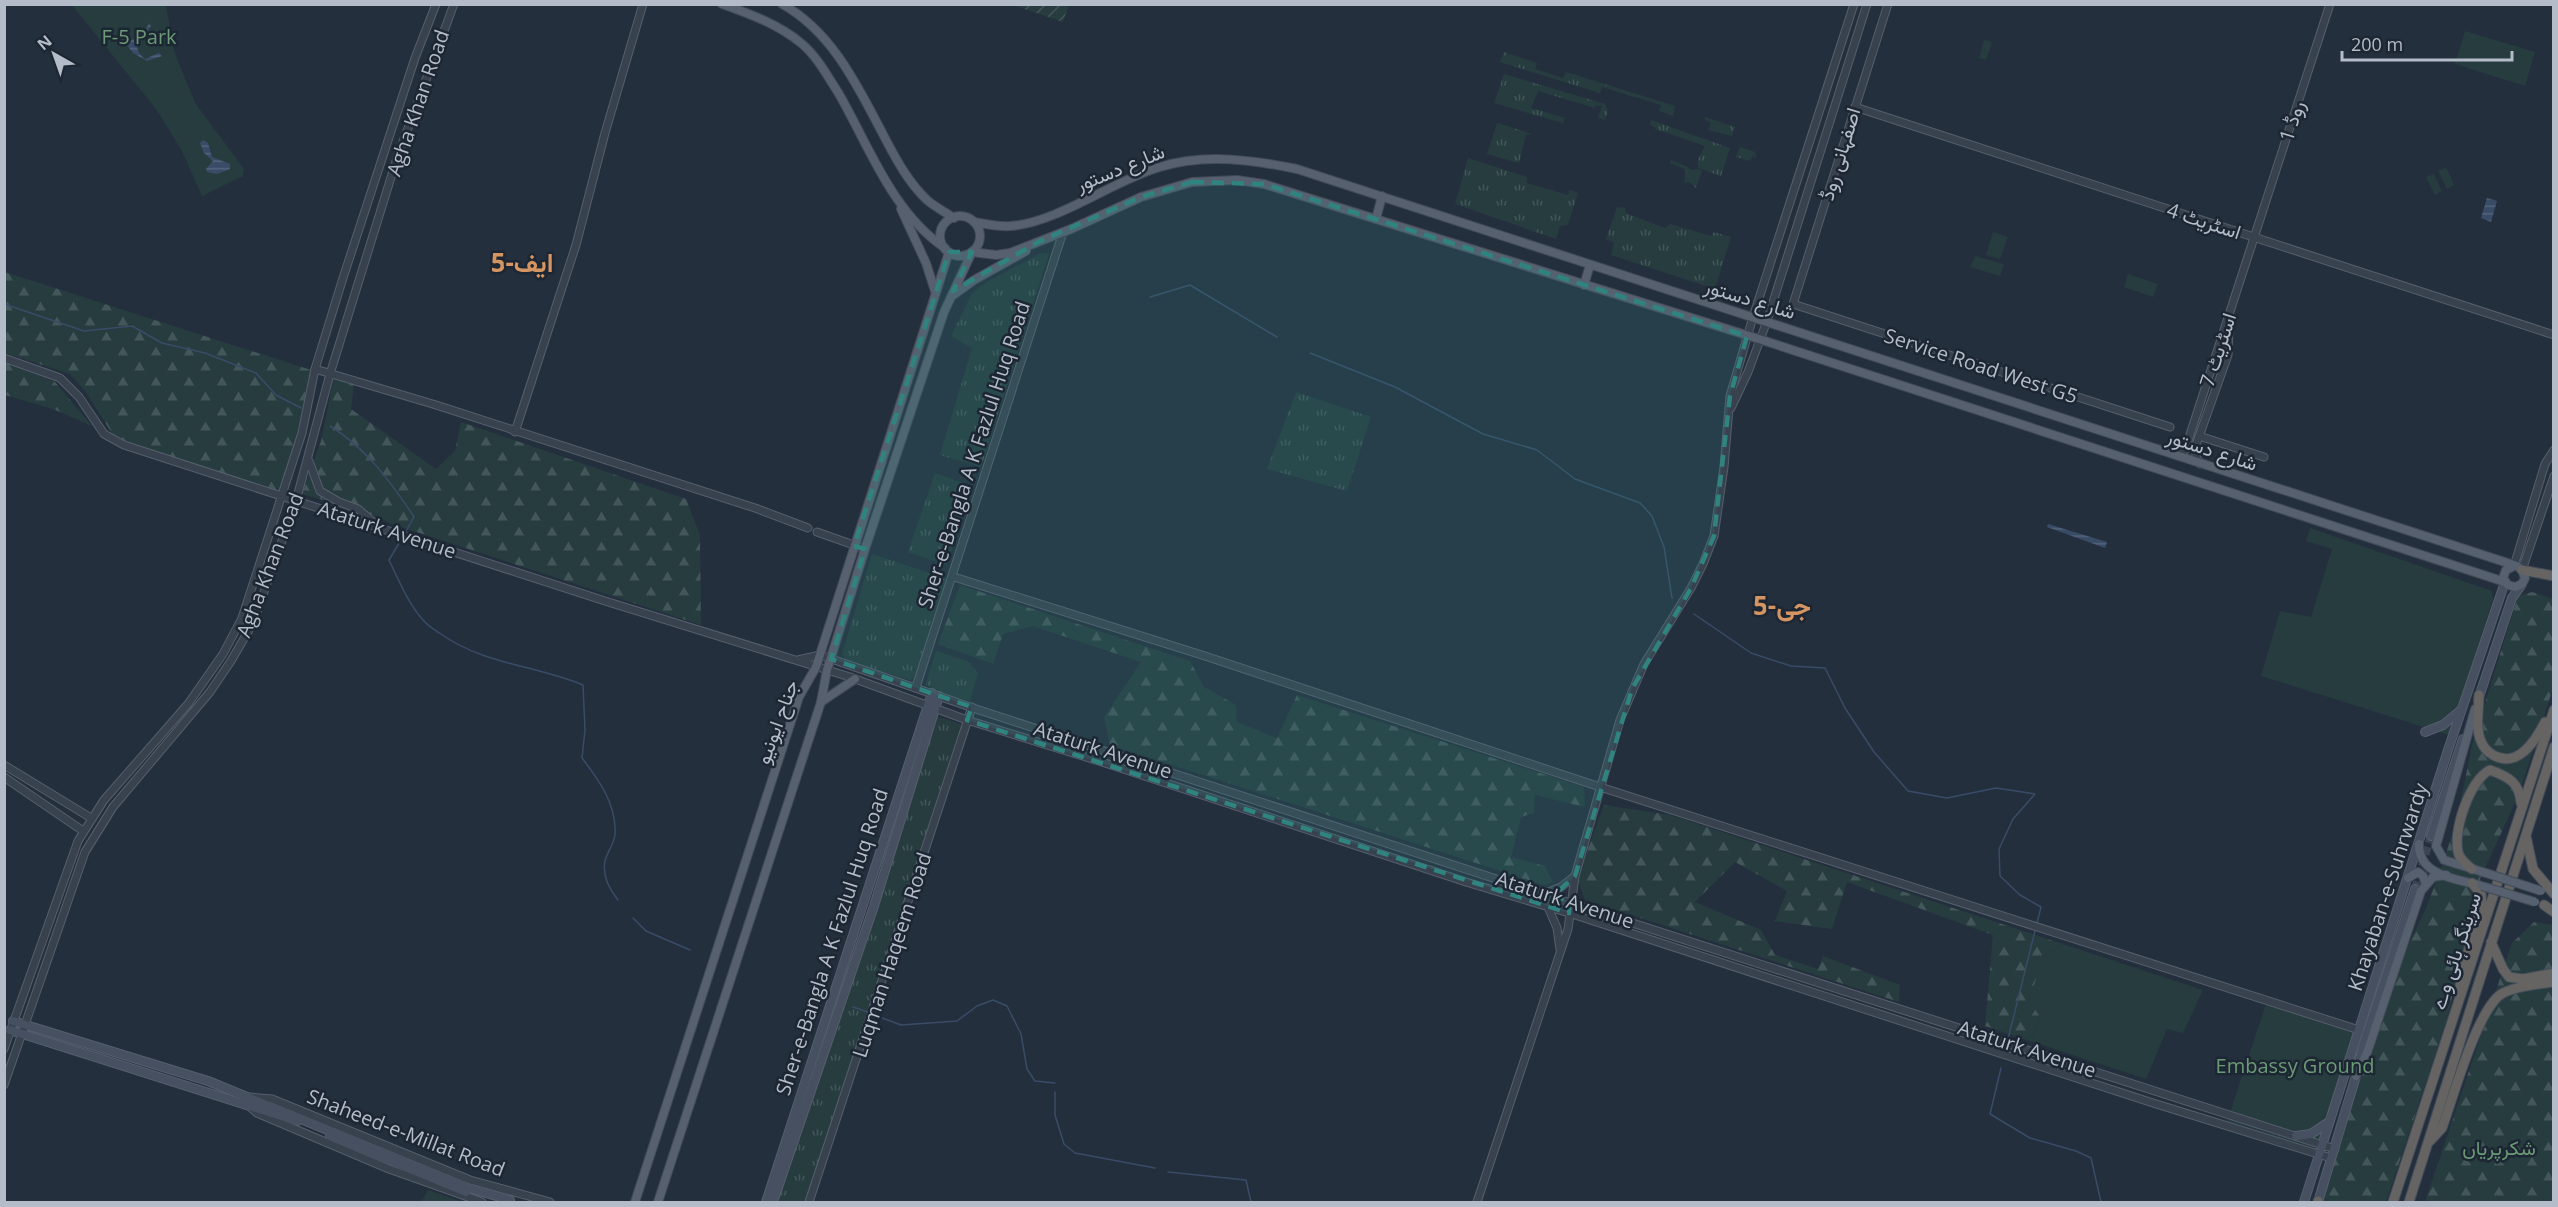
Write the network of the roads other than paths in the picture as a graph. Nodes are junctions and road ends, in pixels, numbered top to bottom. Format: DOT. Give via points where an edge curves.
graph roads {
  1 [pos="436,4"];
  2 [pos="454,4"];
  3 [pos="643,4"];
  4 [pos="722,4"];
  5 [pos="782,4"];
  6 [pos="1854,4"];
  7 [pos="1867,4"];
  8 [pos="1888,4"];
  9 [pos="2330,4"];
  10 [pos="1855,107"];
  11 [pos="383,153"];
  12 [pos="397,158"];
  13 [pos="1382,196"];
  14 [pos="895,198"];
  15 [pos="954,218"];
  16 [pos="1376,219"];
  17 [pos="974,222"];
  18 [pos="1063,232"];
  19 [pos="2254,237"];
  20 [pos="1038,242"];
  21 [pos="947,250"];
  22 [pos="972,252"];
  23 [pos="1590,265"];
  24 [pos="1584,285"];
  25 [pos="936,292"];
  26 [pos="951,297"];
  27 [pos="1793,304"];
  28 [pos="2230,315"];
  29 [pos="1753,317"];
  30 [pos="1767,321"];
  31 [pos="2553,335"];
  32 [pos="1747,336"];
  33 [pos="1759,339"];
  34 [pos="4,358"];
  35 [pos="315,369"];
  36 [pos="330,374"];
  37 [pos="1730,411"];
  38 [pos="2170,427"];
  39 [pos="515,432"];
  40 [pos="2199,436"];
  41 [pos="2553,450"];
  42 [pos="2172,455"];
  43 [pos="2264,457"];
  44 [pos="309,458"];
  45 [pos="2200,464"];
  46 [pos="2553,476"];
  47 [pos="282,496"];
  48 [pos="296,501"];
  49 [pos="380,528"];
  50 [pos="808,528"];
  51 [pos="817,532"];
  52 [pos="854,546"];
  53 [pos="865,549"];
  54 [pos="2518,568"];
  55 [pos="2553,576"];
  56 [pos="954,577"];
  57 [pos="2505,582"];
  58 [pos="2522,584"];
  59 [pos="2495,611"];
  60 [pos="2506,614"];
  61 [pos="820,655"];
  62 [pos="831,658"];
  63 [pos="796,660"];
  64 [pos="816,667"];
  65 [pos="827,670"];
  66 [pos="855,679"];
  67 [pos="916,687"];
  68 [pos="935,694"];
  69 [pos="2479,695"];
  70 [pos="821,702"];
  71 [pos="2476,705"];
  72 [pos="931,707"];
  73 [pos="972,707"];
  74 [pos="2462,708"];
  75 [pos="2553,708"];
  76 [pos="967,720"];
  77 [pos="2425,732"];
  78 [pos="2553,747"];
  79 [pos="4,765"];
  80 [pos="4,777"];
  81 [pos="1600,787"];
  82 [pos="1260,801"];
  83 [pos="2522,806"];
  84 [pos="1256,813"];
  85 [pos="91,818"];
  86 [pos="83,831"];
  87 [pos="2525,833"];
  88 [pos="2419,844"];
  89 [pos="75,848"];
  90 [pos="86,852"];
  91 [pos="2472,869"];
  92 [pos="2446,875"];
  93 [pos="1575,876"];
  94 [pos="2408,878"];
  95 [pos="2472,883"];
  96 [pos="2426,884"];
  97 [pos="2415,889"];
  98 [pos="1544,894"];
  99 [pos="2553,895"];
  100 [pos="1570,901"];
  101 [pos="2539,903"];
  102 [pos="1548,907"];
  103 [pos="2553,910"];
  104 [pos="1569,913"];
  105 [pos="2491,942"];
  106 [pos="1560,951"];
  107 [pos="2553,973"];
  108 [pos="2553,981"];
  109 [pos="2459,1000"];
  110 [pos="1904,1010"];
  111 [pos="13,1021"];
  112 [pos="1902,1021"];
  113 [pos="25,1024"];
  114 [pos="10,1030"];
  115 [pos="2360,1030"];
  116 [pos="21,1033"];
  117 [pos="4,1049"];
  118 [pos="113,1052"];
  119 [pos="111,1061"];
  120 [pos="2356,1076"];
  121 [pos="216,1084"];
  122 [pos="4,1085"];
  123 [pos="213,1095"];
  124 [pos="249,1102"];
  125 [pos="2330,1121"];
  126 [pos="2296,1136"];
  127 [pos="2323,1145"];
  128 [pos="2427,1145"];
  129 [pos="2335,1149"];
  130 [pos="2320,1155"];
  131 [pos="2331,1158"];
  132 [pos="510,1200"];
  133 [pos="2318,1202"];
  134 [pos="482,1203"];
  135 [pos="500,1203"];
  136 [pos="550,1203"];
  137 [pos="635,1203"];
  138 [pos="658,1203"];
  139 [pos="766,1203"];
  140 [pos="773,1203"];
  141 [pos="809,1203"];
  142 [pos="1477,1203"];
  143 [pos="2304,1203"];
  144 [pos="2393,1203"];
  145 [pos="2409,1203"];
  1 -- 11 [label="street, Agha Khan Road"];
  2 -- 12 [label="street, Agha Khan Road"];
  3 -- 39 [label="street" via="576,245"];
  4 -- 14 [label="main road" via="774,24 802,44 831,81"];
  5 -- 15 [label="main road" via="802,17 835,51 908,177 927,199"];
  6 -- 29 [label="street"];
  7 -- 30 [label="street"];
  8 -- 10 [label="street, اصفہانی روڈ"];
  9 -- 19 [label="street, روڈ 1"];
  10 -- 19 [label="street, اسٹریٹ 4"];
  10 -- 27 [label="street, اصفہانی روڈ"];
  11 -- 12 [label="street"];
  11 -- 35 [label="street, Agha Khan Road"];
  12 -- 36 [label="street, Agha Khan Road"];
  13 -- 16 [label="main road"];
  13 -- 17 [label="main road, شارع دستور" via="1265,163 1188,160 1131,177 1033,222 1009,226"];
  13 -- 23 [label="main road, شارع دستور"];
  14 -- 21 [label="main road" via="922,231"];
  14 -- 25 [label="main road"];
  15 -- 17 [label="main road" via="965,217"];
  15 -- 21 [label="main road" via="941,231"];
  16 -- 18 [label="main road, شارع دستور" via="1264,184 1237,180 1192,182 1164,189"];
  16 -- 24 [label="main road, شارع دستور"];
  17 -- 22 [label="main road" via="980,238"];
  18 -- 20 [label="main road, شارع دستور"];
  18 -- 56 [label="street, Sher-e-Bangla A K Fazlul Huq Road"];
  19 -- 28 [label="street, اسٹریٹ 7"];
  19 -- 31 [label="street, اسٹریٹ 4"];
  20 -- 22 [label="main road, شارع دستور" via="1010,253"];
  20 -- 26 [label="main road"];
  21 -- 22 [label="main road" via="960,256"];
  21 -- 25 [label="main road, جناح ایونیو"];
  22 -- 26 [label="main road, جناح ایونیو"];
  23 -- 24 [label="main road"];
  23 -- 29 [label="main road, شارع دستور"];
  24 -- 32 [label="main road, شارع دستور"];
  25 -- 52 [label="main road, جناح ایونیو"];
  26 -- 53 [label="main road, جناح ایونیو"];
  27 -- 38 [label="street, Service Road West G5"];
  28 -- 40 [label="street" via="2228,355"];
  28 -- 42 [label="street, اسٹریٹ 7" via="2185,450"];
  29 -- 30 [label="main road, شارع دستور"];
  29 -- 32 [label="street"];
  30 -- 33 [label="street"];
  30 -- 42 [label="main road, شارع دستور"];
  32 -- 33 [label="main road, شارع دستور"];
  32 -- 37 [label="street" via="1730,396"];
  33 -- 37 [label="street"];
  33 -- 57 [label="main road, شارع دستور"];
  34 -- 47 [label="street, Ataturk Avenue" via="60,378 79,397 104,434 119,442"];
  35 -- 36 [label="street"];
  35 -- 47 [label="street, Agha Khan Road" via="302,433"];
  36 -- 39 [label="street"];
  36 -- 44 [label="street, Agha Khan Road"];
  37 -- 81 [label="street" via="1711,545 1691,588 1632,689"];
  39 -- 50 [label="street"];
  40 -- 43 [label="street"];
  40 -- 45 [label="street" via="2195,449"];
  41 -- 54 [label="street" via="2545,464"];
  42 -- 45 [label="main road, شارع دستور"];
  44 -- 48 [label="street, Agha Khan Road"];
  44 -- 49 [label="street" via="320,491 358,509"];
  45 -- 54 [label="main road, شارع دستور"];
  46 -- 54 [label="street"];
  47 -- 48 [label="street, Ataturk Avenue"];
  47 -- 85 [label="street, Agha Khan Road" via="242,618 223,654 188,704"];
  48 -- 49 [label="street, Ataturk Avenue"];
  48 -- 90 [label="street, Agha Khan Road" via="253,623 231,661 180,729 112,807"];
  49 -- 63 [label="street, Ataturk Avenue"];
  51 -- 52 [label="street"];
  52 -- 53 [label="street"];
  52 -- 61 [label="main road, جناح ایونیو"];
  53 -- 62 [label="main road, جناح ایونیو"];
  54 -- 55 [label="highway"];
  54 -- 57 [label="main road" via="2506,570"];
  54 -- 58 [label="main road" via="2525,578"];
  56 -- 67 [label="street, Sher-e-Bangla A K Fazlul Huq Road"];
  56 -- 81 [label="street"];
  57 -- 58 [label="main road"];
  57 -- 59 [label="main road, Khayaban-e-Suhrwardy"];
  58 -- 60 [label="main road, Khayaban-e-Suhrwardy"];
  59 -- 60 [label="main road"];
  59 -- 74 [label="main road, Khayaban-e-Suhrwardy"];
  60 -- 69 [label="main road, Khayaban-e-Suhrwardy"];
  61 -- 62 [label="street, Ataturk Avenue"];
  61 -- 63 [label="street, Ataturk Avenue"];
  61 -- 64 [label="main road, جناح ایونیو"];
  62 -- 65 [label="main road, جناح ایونیو"];
  62 -- 67 [label="street, Ataturk Avenue"];
  63 -- 64 [label="street, Ataturk Avenue"];
  64 -- 65 [label="street, Ataturk Avenue"];
  64 -- 137 [label="main road, جناح ایونیو" via="799,697"];
  65 -- 66 [label="street, Ataturk Avenue"];
  65 -- 70 [label="main road, جناح ایونیو"];
  66 -- 70 [label="main road"];
  66 -- 72 [label="street, Ataturk Avenue"];
  67 -- 68 [label="street, Ataturk Avenue"];
  68 -- 72 [label="main road, Sher-e-Bangla A K Fazlul Huq Road"];
  68 -- 73 [label="street, Ataturk Avenue"];
  69 -- 71 [label="main road, Khayaban-e-Suhrwardy"];
  69 -- 75 [label="highway" via="2481,743 2499,759 2508,759 2529,747"];
  70 -- 138 [label="main road, جناح ایونیو"];
  71 -- 91 [label="main road, Khayaban-e-Suhrwardy" via="2435,835 2444,860"];
  72 -- 76 [label="street, Ataturk Avenue"];
  72 -- 139 [label="main road, Sher-e-Bangla A K Fazlul Huq Road"];
  72 -- 140 [label="main road, Sher-e-Bangla A K Fazlul Huq Road" via="874,906"];
  73 -- 76 [label="street, Luqman Haqeem Road"];
  73 -- 82 [label="street, Ataturk Avenue"];
  74 -- 77 [label="main road" via="2443,725"];
  74 -- 88 [label="main road, Khayaban-e-Suhrwardy"];
  75 -- 83 [label="highway, سرینگر ہائی وے"];
  76 -- 84 [label="street, Ataturk Avenue"];
  76 -- 141 [label="street, Luqman Haqeem Road"];
  78 -- 87 [label="highway, سرینگر ہائی وے"];
  79 -- 85 [label="street"];
  80 -- 86 [label="street"];
  81 -- 93 [label="street"];
  81 -- 115 [label="street"];
  82 -- 84 [label="street"];
  82 -- 98 [label="street, Ataturk Avenue"];
  83 -- 91 [label="highway" via="2516,783 2508,777 2490,770 2475,783 2457,839 2459,853"];
  83 -- 109 [label="highway, سرینگر ہائی وے"];
  84 -- 102 [label="street, Ataturk Avenue"];
  85 -- 86 [label="street, Agha Khan Road"];
  86 -- 89 [label="street, Agha Khan Road"];
  87 -- 99 [label="highway" via="2533,870"];
  87 -- 105 [label="highway, سرینگر ہائی وے"];
  88 -- 92 [label="main road" via="2425,867"];
  88 -- 94 [label="main road, Khayaban-e-Suhrwardy"];
  89 -- 90 [label="street"];
  89 -- 111 [label="street, Agha Khan Road"];
  90 -- 113 [label="street, Agha Khan Road"];
  91 -- 99 [label="main road, bridge"];
  92 -- 95 [label="main road"];
  92 -- 96 [label="main road" via="2433,877"];
  93 -- 98 [label="street"];
  93 -- 100 [label="street"];
  94 -- 96 [label="main road" via="2418,872"];
  94 -- 115 [label="main road, Khayaban-e-Suhrwardy"];
  95 -- 101 [label="main road, bridge"];
  95 -- 109 [label="highway" via="2481,894 2482,903 2461,976"];
  96 -- 120 [label="main road"];
  97 -- 120 [label="main road"];
  98 -- 100 [label="street, Ataturk Avenue"];
  100 -- 104 [label="street"];
  100 -- 110 [label="street, Ataturk Avenue"];
  101 -- 103 [label="highway"];
  102 -- 104 [label="street, Ataturk Avenue"];
  102 -- 106 [label="street" via="1557,928"];
  104 -- 106 [label="street"];
  104 -- 112 [label="street, Ataturk Avenue"];
  105 -- 107 [label="highway" via="2509,977 2523,979"];
  105 -- 128 [label="highway, سرینگر ہائی وے"];
  106 -- 142 [label="street"];
  108 -- 128 [label="highway" via="2504,992 2492,1001 2481,1018 2442,1128"];
  109 -- 144 [label="highway, سرینگر ہائی وے"];
  110 -- 112 [label="street"];
  110 -- 126 [label="street, Ataturk Avenue"];
  111 -- 113 [label="main road, Shaheed-e-Millat Road"];
  111 -- 114 [label="street, Agha Khan Road"];
  112 -- 130 [label="street, Ataturk Avenue"];
  113 -- 116 [label="street, Agha Khan Road"];
  113 -- 118 [label="main road, Shaheed-e-Millat Road"];
  114 -- 116 [label="main road, Shaheed-e-Millat Road"];
  114 -- 117 [label="street, Agha Khan Road"];
  115 -- 125 [label="main road, Khayaban-e-Suhrwardy"];
  116 -- 119 [label="main road, Shaheed-e-Millat Road"];
  116 -- 122 [label="street, Agha Khan Road"];
  118 -- 119 [label="main road"];
  118 -- 121 [label="main road, Shaheed-e-Millat Road"];
  119 -- 123 [label="main road, Shaheed-e-Millat Road"];
  120 -- 129 [label="main road"];
  121 -- 123 [label="main road"];
  121 -- 124 [label="main road, Shaheed-e-Millat Road"];
  123 -- 124 [label="main road, Shaheed-e-Millat Road"];
  124 -- 132 [label="main road, Shaheed-e-Millat Road" via="469,1188"];
  124 -- 134 [label="street, Shaheed-e-Millat Road" via="256,1113"];
  124 -- 135 [label="main road, Shaheed-e-Millat Road" via="434,1180"];
  124 -- 136 [label="street, Shaheed-e-Millat Road" via="272,1099 470,1180"];
  125 -- 126 [label="main road" via="2318,1131"];
  125 -- 127 [label="main road, Khayaban-e-Suhrwardy"];
  126 -- 127 [label="street, Ataturk Avenue"];
  127 -- 129 [label="street, Ataturk Avenue"];
  127 -- 130 [label="main road, Khayaban-e-Suhrwardy"];
  128 -- 145 [label="highway, سرینگر ہائی وے"];
  129 -- 131 [label="main road"];
  130 -- 131 [label="street, Ataturk Avenue"];
  130 -- 143 [label="main road, Khayaban-e-Suhrwardy"];
  131 -- 133 [label="main road"];
}
